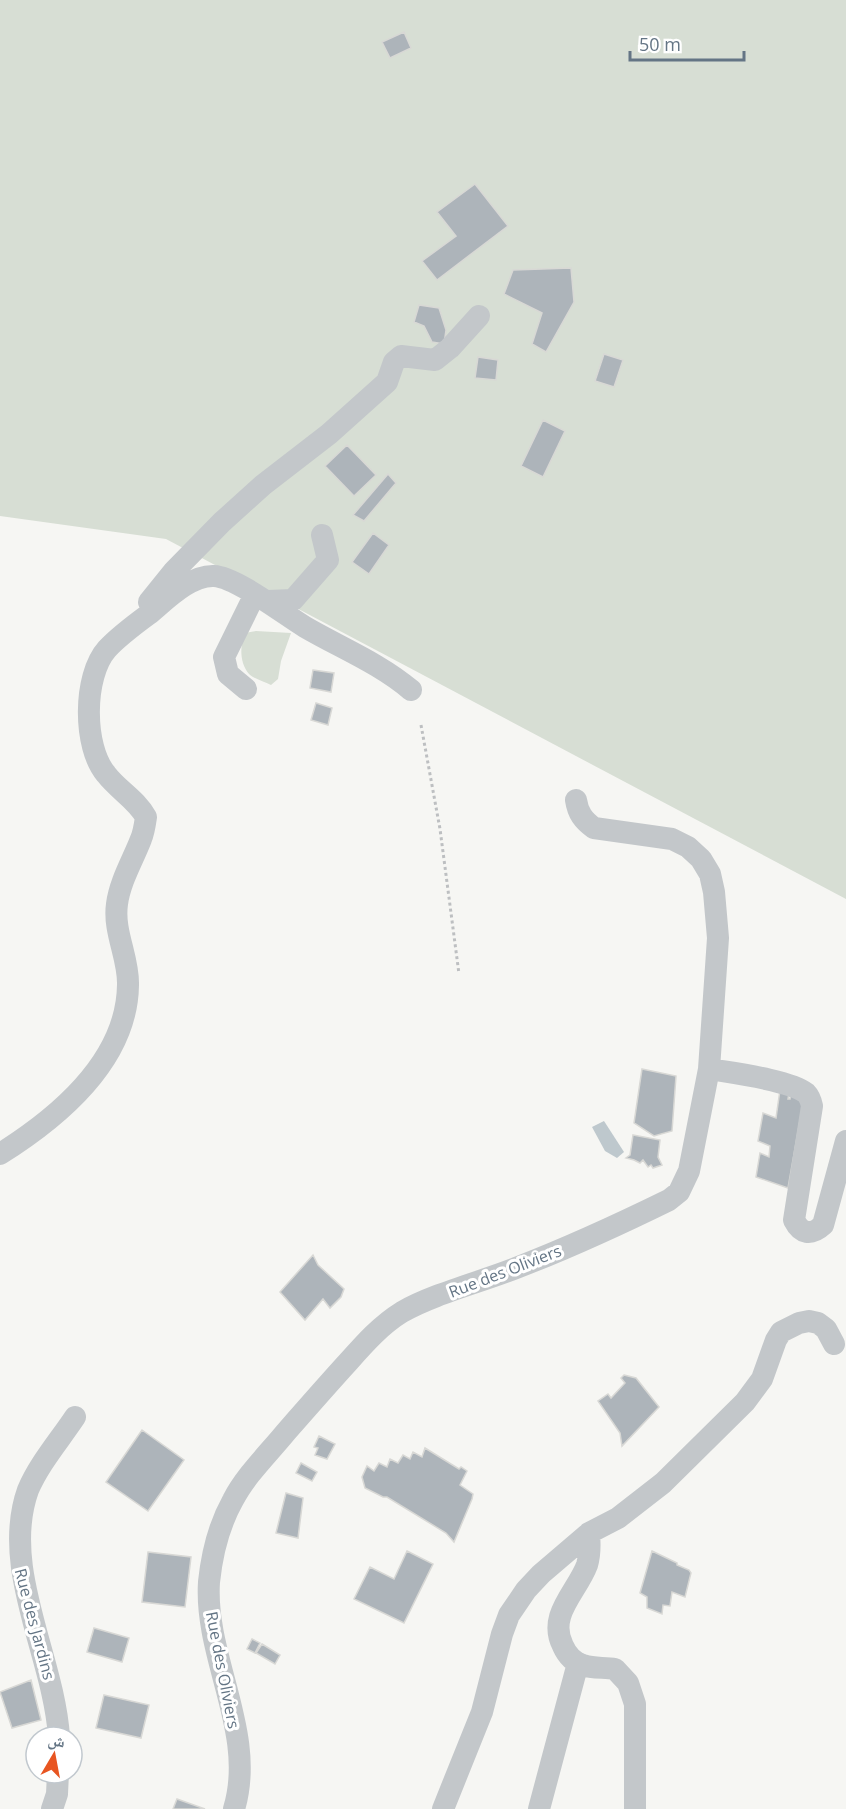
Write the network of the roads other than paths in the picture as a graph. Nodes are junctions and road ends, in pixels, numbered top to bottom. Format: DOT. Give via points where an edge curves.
graph roads {
  1 [pos="479,316"];
  2 [pos="322,535"];
  3 [pos="261,598"];
  4 [pos="124,633"];
  5 [pos="246,690"];
  6 [pos="411,690"];
  7 [pos="576,800"];
  8 [pos="709,1069"];
  9 [pos="846,1141"];
  10 [pos="0,1154"];
  11 [pos="834,1344"];
  12 [pos="75,1417"];
  13 [pos="589,1533"];
  14 [pos="578,1663"];
  15 [pos="57,1725"];
  16 [pos="57,1785"];
  17 [pos="52,1809"];
  18 [pos="234,1809"];
  19 [pos="443,1809"];
  20 [pos="539,1809"];
  21 [pos="635,1809"];
  1 -- 4 [label="street" via="435,360 401,356 393,362 387,382 222,522 174,571"];
  2 -- 3 [label="street" via="328,560 293,600"];
  3 -- 4 [label="street" via="216,576 203,577 186,585"];
  3 -- 5 [label="street" via="224,657 228,674"];
  3 -- 6 [label="street" via="393,675"];
  4 -- 10 [label="street" via="105,650 89,696 95,756 105,774 140,806 146,817 117,903 118,938 128,985 123,1019 114,1045 100,1066 66,1104"];
  7 -- 8 [label="street, Rue des Oliviers" via="578,811 594,828 672,839 688,847 710,874 718,938"];
  8 -- 9 [label="street" via="773,1080 806,1092 810,1098 812,1106 794,1220 806,1233 823,1225"];
  8 -- 18 [label="street, Rue des Oliviers" via="689,1171 679,1192 598,1236 418,1304 389,1321 315,1398 244,1481 216,1540 209,1583 212,1626 238,1751"];
  11 -- 13 [label="street" via="818,1323 799,1323 781,1332 762,1379 745,1402 663,1483 618,1518"];
  12 -- 15 [label="street, Rue des Jardins" via="28,1490 18,1534 22,1584 52,1690"];
  13 -- 14 [label="street" via="587,1565 568,1598 558,1628 564,1649"];
  13 -- 19 [label="street" via="541,1574 509,1615 482,1712"];
  14 -- 20 [label="street"];
  14 -- 21 [label="street" via="617,1671 632,1693"];
  16 -- 17 [label="street"];
}
